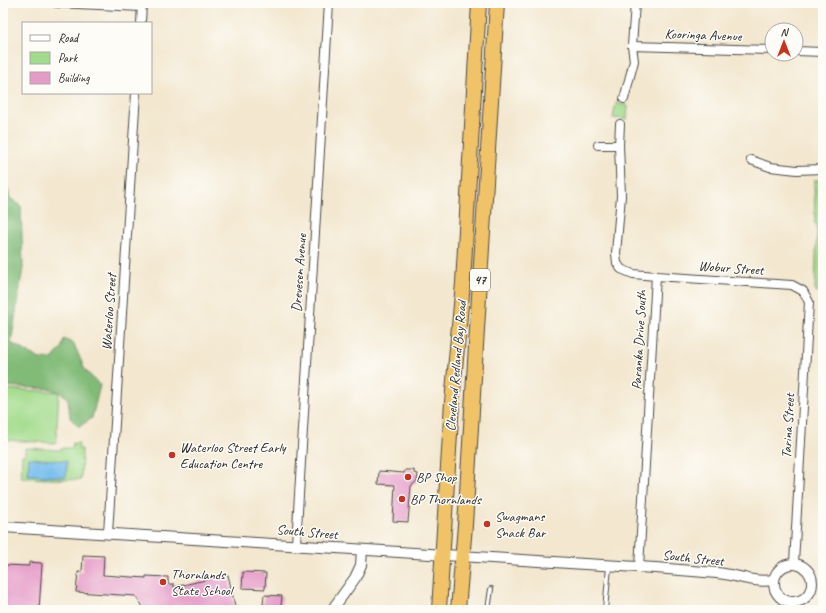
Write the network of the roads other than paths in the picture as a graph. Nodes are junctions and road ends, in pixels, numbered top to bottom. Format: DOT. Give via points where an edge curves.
graph roads {
  1 [pos="56,3"];
  2 [pos="329,3"];
  3 [pos="479,3"];
  4 [pos="497,3"];
  5 [pos="635,3"];
  6 [pos="142,5"];
  7 [pos="141,22"];
  8 [pos="632,46"];
  9 [pos="764,50"];
  10 [pos="804,51"];
  11 [pos="823,52"];
  12 [pos="136,94"];
  13 [pos="624,99"];
  14 [pos="620,124"];
  15 [pos="598,144"];
  16 [pos="619,145"];
  17 [pos="751,160"];
  18 [pos="823,169"];
  19 [pos="656,276"];
  20 [pos="803,291"];
  21 [pos="3,526"];
  22 [pos="108,533"];
  23 [pos="296,544"];
  24 [pos="362,550"];
  25 [pos="442,555"];
  26 [pos="463,556"];
  27 [pos="794,563"];
  28 [pos="609,565"];
  29 [pos="639,567"];
  30 [pos="774,580"];
  31 [pos="818,584"];
  32 [pos="491,589"];
  33 [pos="792,606"];
  34 [pos="332,610"];
  35 [pos="439,610"];
  36 [pos="458,610"];
  37 [pos="488,610"];
  38 [pos="605,610"];
  1 -- 6 [label="street"];
  2 -- 23 [label="street, Drevesen Avenue"];
  3 -- 25 [label="highway, Cleveland Redland Bay Road / 47" via="463,283"];
  4 -- 26 [label="highway, Cleveland Redland Bay Road / 47"];
  5 -- 8 [label="street"];
  6 -- 7 [label="street"];
  8 -- 9 [label="street, Kooringa Avenue"];
  8 -- 13 [label="street" via="634,61"];
  10 -- 11 [label="street"];
  12 -- 22 [label="street, Waterloo Street"];
  14 -- 16 [label="street, Paranka Drive South"];
  15 -- 16 [label="street"];
  16 -- 19 [label="street, Paranka Drive South" via="621,196 617,263 621,269 633,274"];
  17 -- 18 [label="street" via="770,167"];
  19 -- 20 [label="street, Wobur Street" via="792,285"];
  19 -- 29 [label="street, Paranka Drive South"];
  20 -- 27 [label="street, Tarina Street" via="809,302"];
  21 -- 22 [label="street, South Street"];
  22 -- 23 [label="street, South Street"];
  23 -- 24 [label="street, South Street"];
  24 -- 25 [label="street, South Street"];
  24 -- 34 [label="street" via="361,565 355,578"];
  25 -- 26 [label="street, South Street"];
  25 -- 35 [label="highway, Cleveland Redland Bay Road / 47"];
  26 -- 28 [label="street, South Street"];
  26 -- 36 [label="highway, Cleveland Redland Bay Road / 47"];
  27 -- 30 [label="street" via="781,568"];
  27 -- 31 [label="street" via="808,569"];
  28 -- 29 [label="street, South Street"];
  28 -- 38 [label="lane"];
  29 -- 30 [label="street, South Street" via="720,573 759,582"];
  30 -- 33 [label="street" via="776,592"];
  31 -- 33 [label="street" via="807,598"];
  32 -- 37 [label="lane"];
}
